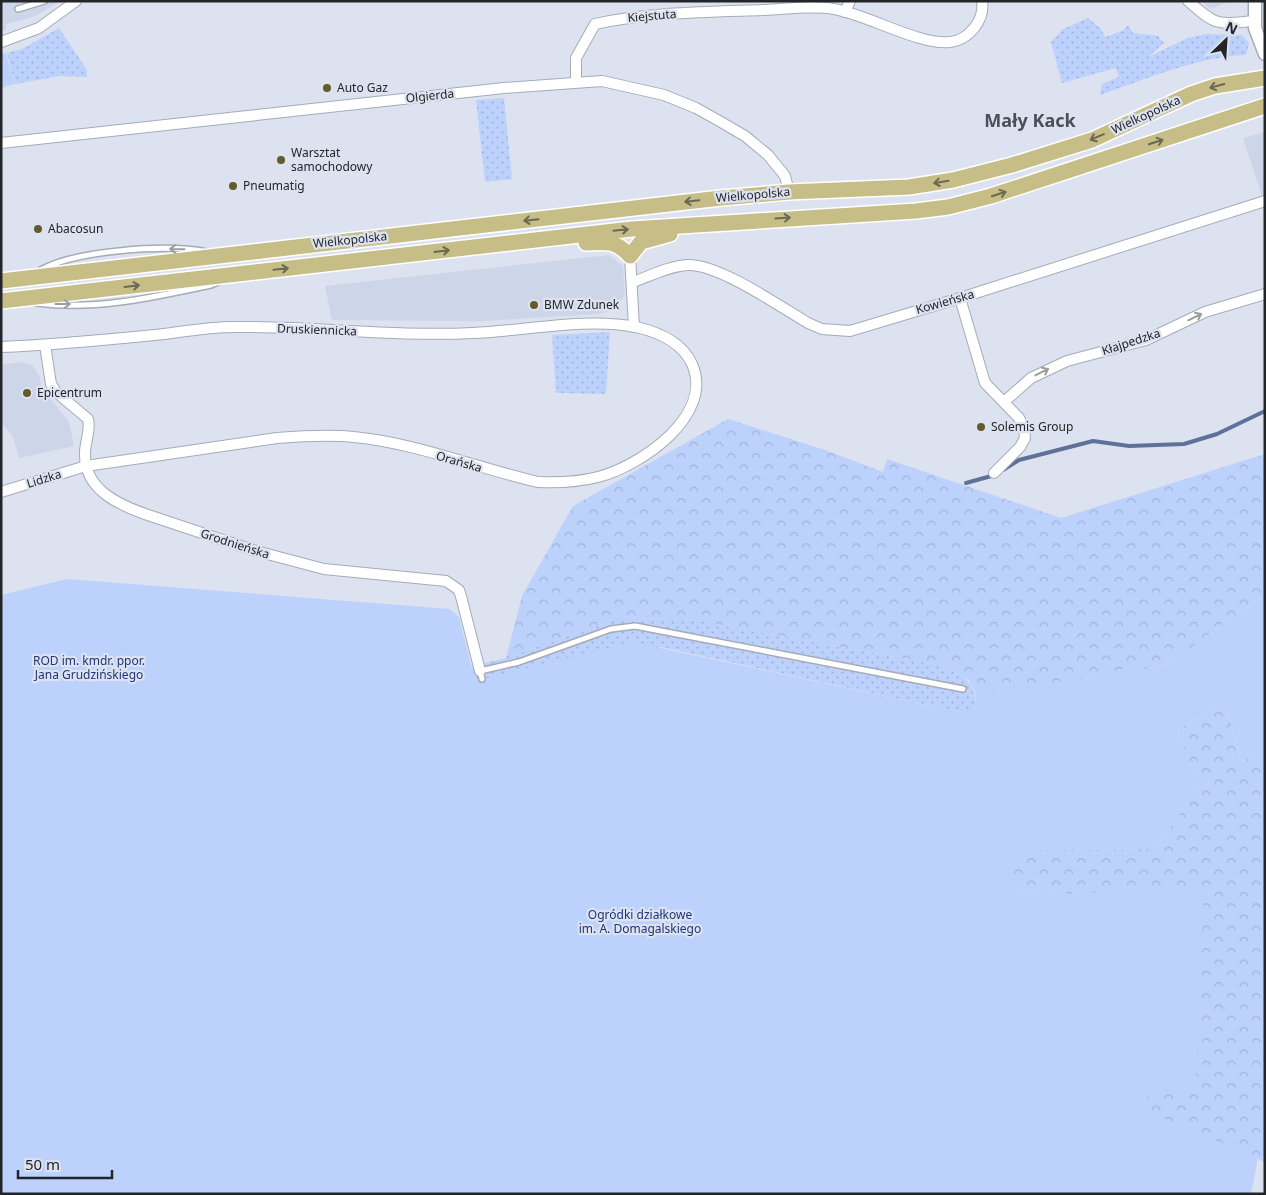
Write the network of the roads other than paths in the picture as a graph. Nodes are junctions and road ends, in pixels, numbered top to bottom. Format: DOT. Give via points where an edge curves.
graph roads {
  1 [pos="44,1"];
  2 [pos="76,1"];
  3 [pos="850,1"];
  4 [pos="982,1"];
  5 [pos="1188,1"];
  6 [pos="1255,1"];
  7 [pos="18,9"];
  8 [pos="845,12"];
  9 [pos="1255,21"];
  10 [pos="1,42"];
  11 [pos="1265,54"];
  12 [pos="1265,78"];
  13 [pos="576,82"];
  14 [pos="1265,106"];
  15 [pos="1,143"];
  16 [pos="789,192"];
  17 [pos="1265,202"];
  18 [pos="724,222"];
  19 [pos="525,241"];
  20 [pos="630,256"];
  21 [pos="1,280"];
  22 [pos="633,282"];
  23 [pos="1265,294"];
  24 [pos="960,298"];
  25 [pos="8,300"];
  26 [pos="634,327"];
  27 [pos="45,345"];
  28 [pos="1,347"];
  29 [pos="1004,402"];
  30 [pos="86,466"];
  31 [pos="994,473"];
  32 [pos="1,492"];
  33 [pos="481,675"];
  34 [pos="963,689"];
  1 -- 7 [label="lane"];
  2 -- 10 [label="street" via="39,28"];
  3 -- 8 [label="street"];
  4 -- 8 [label="street, Kiejstuta" via="980,18 974,28 965,37 943,43"];
  5 -- 9 [label="street" via="1211,21 1222,24"];
  6 -- 9 [label="street"];
  8 -- 13 [label="street, Kiejstuta" via="816,8 659,14 595,24 576,58"];
  9 -- 11 [label="street"];
  12 -- 16 [label="main road, Wielkopolska, one-way" via="1215,86 1092,140 960,179 909,187"];
  13 -- 15 [label="street, Olgierda"];
  13 -- 16 [label="street, Olgierda" via="602,81 632,86 664,94 696,108 745,136 768,155 785,176"];
  18 -- 14 [label="main road, Wielkopolska, one-way" via="948,207 991,196"];
  16 -- 21 [label="main road, Wielkopolska, one-way"];
  17 -- 24 [label="street, Kowieńska"];
  19 -- 18 [label="main road, Wielkopolska, one-way"];
  18 -- 20 [label="main road" via="649,238 641,242"];
  19 -- 20 [label="main road" via="610,242 621,245"];
  25 -- 19 [label="main road, Wielkopolska, one-way"];
  20 -- 22 [label="street"];
  22 -- 24 [label="street, Kowieńska" via="674,268 699,266 719,272 808,323 835,331 850,330"];
  22 -- 26 [label="street"];
  29 -- 23 [label="street, Kłajpedzka, one-way" via="1042,372 1067,361 1146,340 1205,312"];
  24 -- 29 [label="street" via="985,383"];
  26 -- 27 [label="street, Druskiennicka" via="600,324 471,333 230,327"];
  26 -- 30 [label="street, Orańska" via="666,337 690,360 695,376 694,399 679,426 664,441 618,470 598,477 558,483 538,482 354,436 277,438"];
  27 -- 28 [label="street, Druskiennicka"];
  27 -- 30 [label="street" via="51,384 88,419 84,453"];
  29 -- 31 [label="street" via="1020,418 1025,438"];
  30 -- 32 [label="street, Lidzka"];
  30 -- 33 [label="street, Grodnieńska" via="102,493 126,507 256,551 324,569 446,581 458,590 462,600"];
  33 -- 34 [label="lane" via="611,629 634,626"];
}
